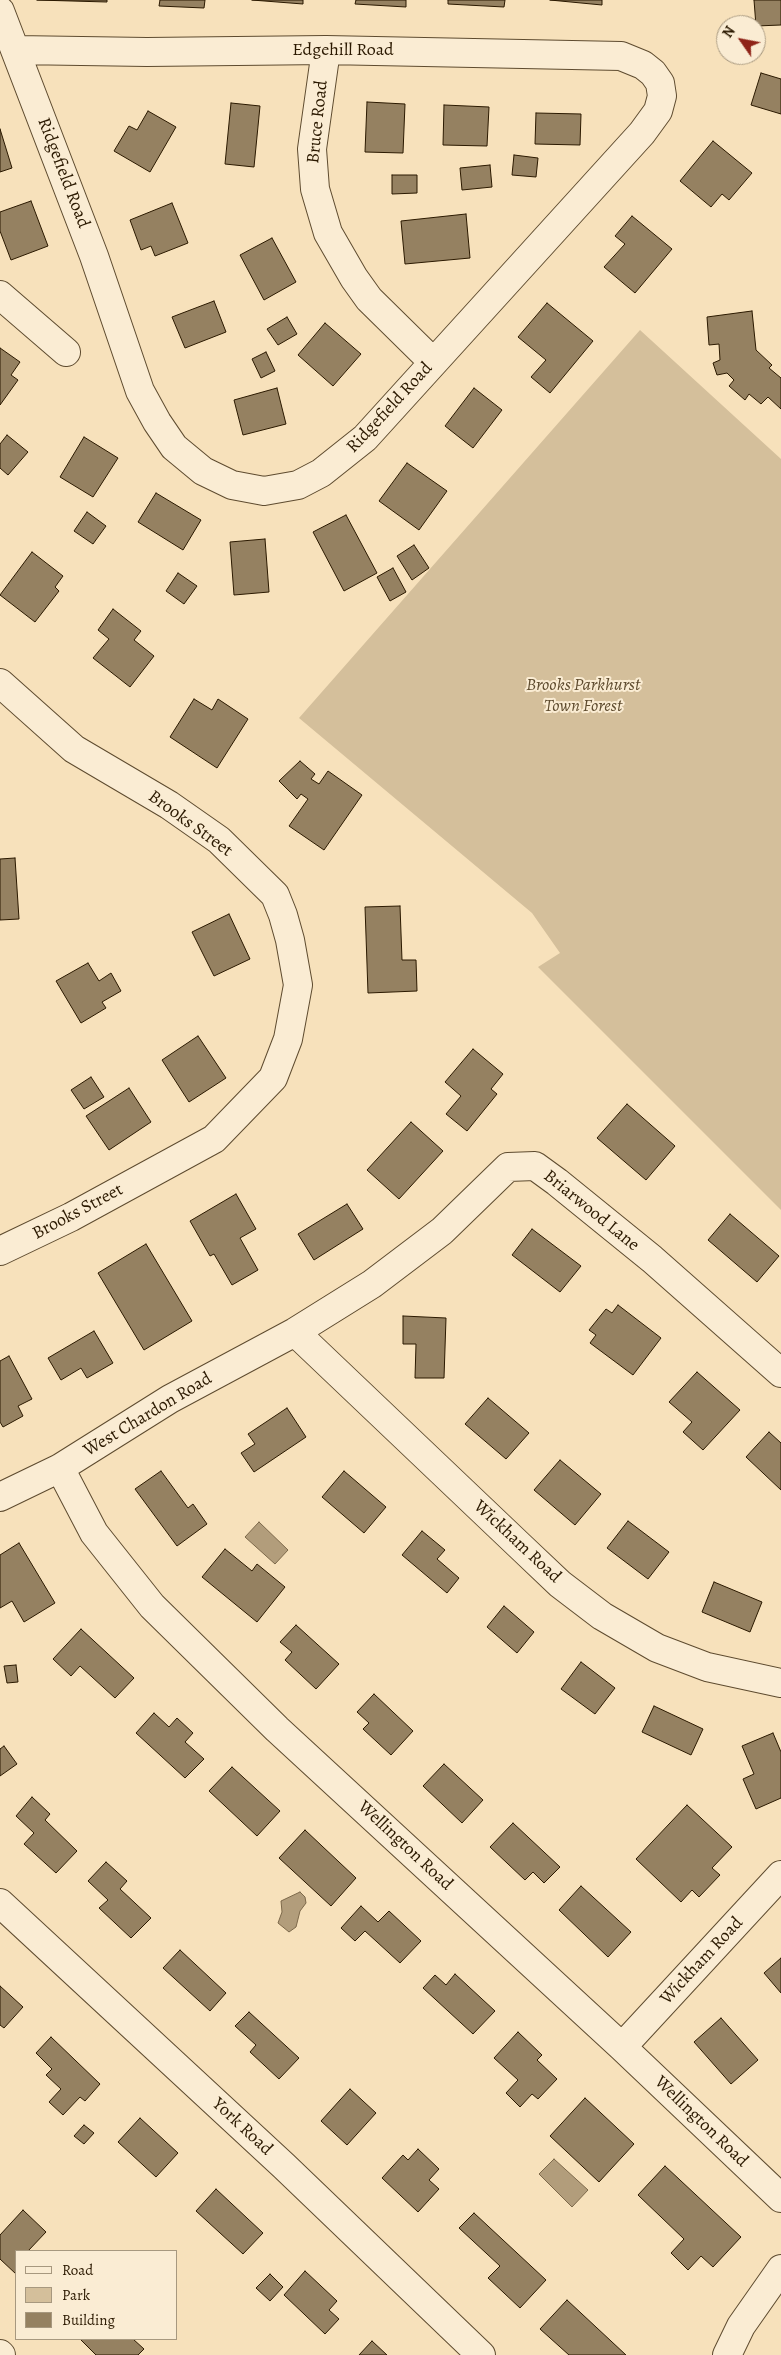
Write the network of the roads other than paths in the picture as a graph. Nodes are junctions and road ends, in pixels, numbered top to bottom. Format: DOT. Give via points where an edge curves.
graph roads {
  1 [pos="0,11"];
  2 [pos="16,50"];
  3 [pos="326,50"];
  4 [pos="660,83"];
  5 [pos="0,295"];
  6 [pos="66,352"];
  7 [pos="433,362"];
  8 [pos="0,683"];
  9 [pos="0,1250"];
  10 [pos="295,1332"];
  11 [pos="781,1373"];
  12 [pos="60,1468"];
  13 [pos="0,1497"];
  14 [pos="781,1683"];
  15 [pos="781,1875"];
  16 [pos="0,1903"];
  17 [pos="622,2047"];
  18 [pos="781,2198"];
  19 [pos="781,2269"];
  20 [pos="481,2355"];
  21 [pos="726,2355"];
  1 -- 2 [label="street, Ridgefield Road"];
  2 -- 3 [label="street, Edgehill Road"];
  2 -- 7 [label="street, Ridgefield Road" via="94,256 140,391 174,447 199,468 222,481 246,488 264,491 298,485 321,473 365,438"];
  3 -- 4 [label="street, Edgehill Road" via="621,56 643,65"];
  3 -- 7 [label="street, Bruce Road" via="312,149 315,189 328,233 369,299"];
  4 -- 7 [label="street, Ridgefield Road" via="662,96 658,111 642,133"];
  5 -- 6 [label="street"];
  8 -- 9 [label="street, Brooks Street" via="74,749 168,805 219,840 275,895 284,915 298,985 288,1039 273,1078 214,1138 71,1217"];
  10 -- 11 [label="street, Briarwood Lane" via="408,1259 442,1231 508,1166 535,1166 652,1260"];
  10 -- 12 [label="street, West Chardon Road" via="170,1399"];
  10 -- 14 [label="street, Wickham Road" via="560,1584 602,1616 657,1648 707,1667"];
  12 -- 13 [label="street, West Chardon Road"];
  12 -- 17 [label="street, Wellington Road" via="94,1533 152,1606 277,1729"];
  15 -- 17 [label="street, Wickham Road"];
  16 -- 20 [label="street, York Road" via="255,2138"];
  17 -- 18 [label="street, Wellington Road"];
  19 -- 21 [label="street" via="741,2326"];
}
